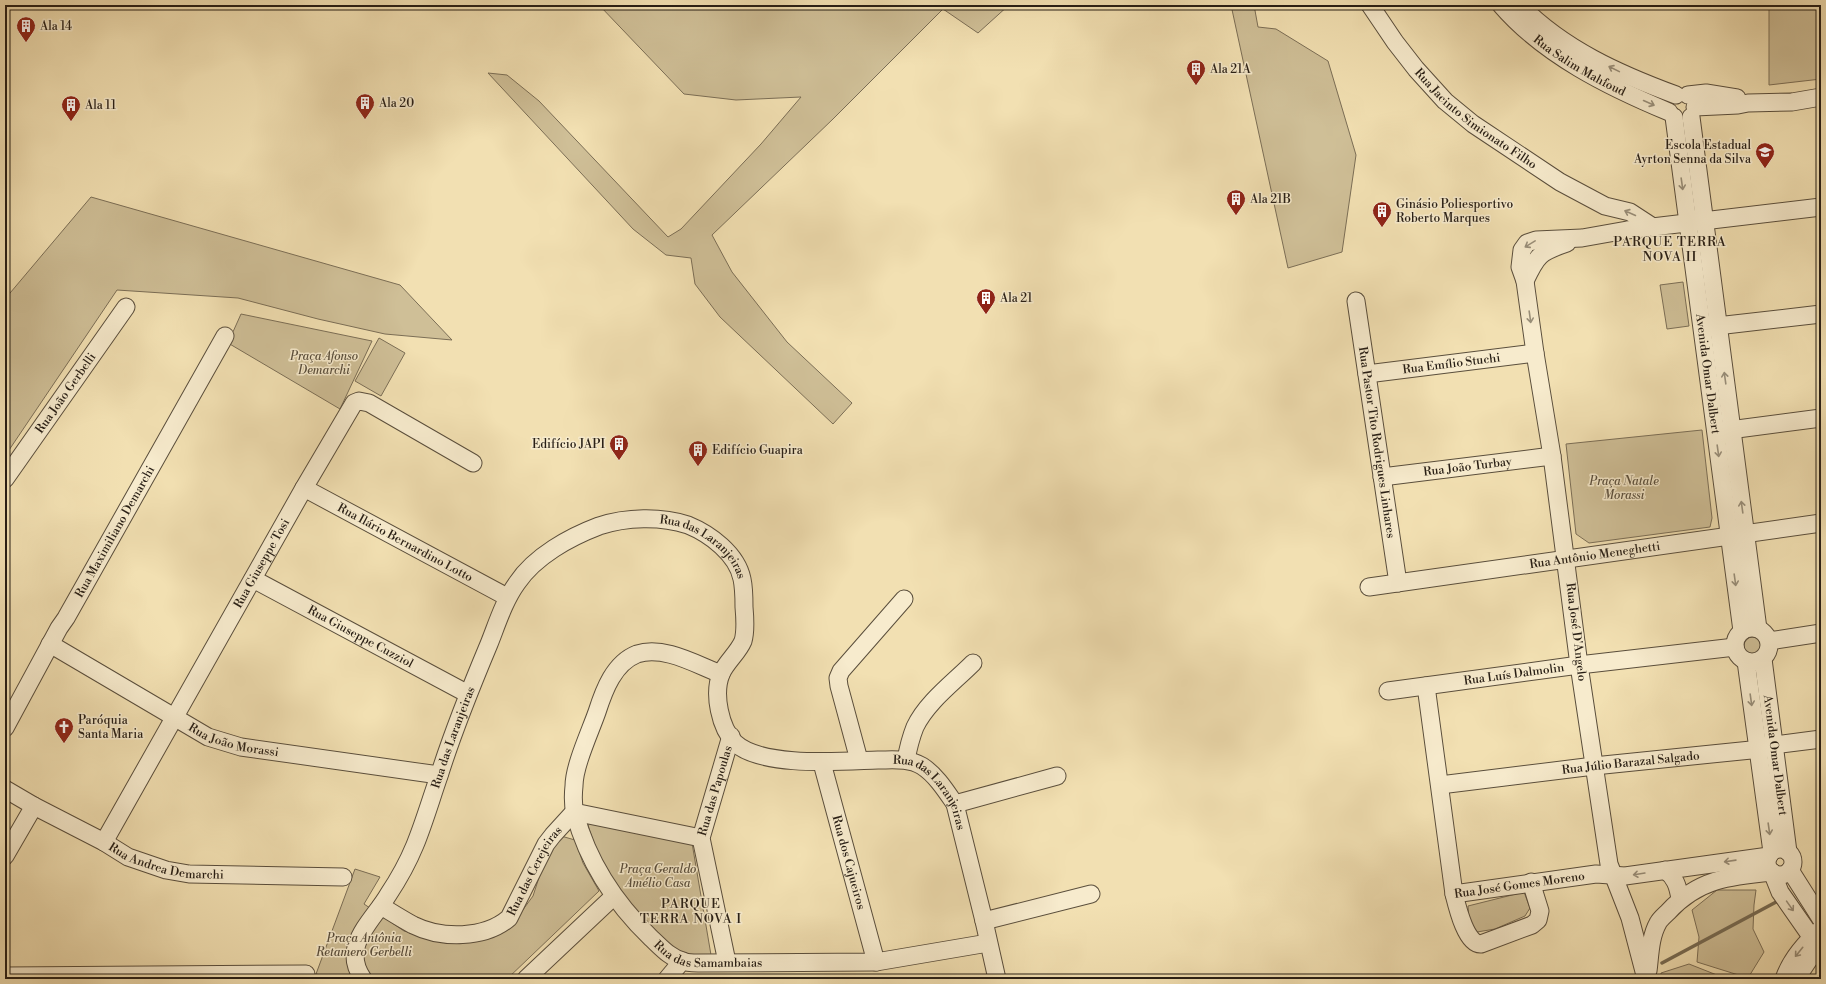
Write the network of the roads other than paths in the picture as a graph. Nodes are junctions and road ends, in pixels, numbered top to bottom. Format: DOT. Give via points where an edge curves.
graph roads {
  1 [pos="1370,5"];
  2 [pos="1501,5"];
  3 [pos="1520,5"];
  4 [pos="1821,97"];
  5 [pos="1687,103"];
  6 [pos="1672,114"];
  7 [pos="1605,206"];
  8 [pos="1821,207"];
  9 [pos="1696,222"];
  10 [pos="1653,227"];
  11 [pos="1627,230"];
  12 [pos="1356,300"];
  13 [pos="126,307"];
  14 [pos="1821,314"];
  15 [pos="1710,327"];
  16 [pos="225,336"];
  17 [pos="1535,354"];
  18 [pos="1367,374"];
  19 [pos="1821,418"];
  20 [pos="1724,431"];
  21 [pos="1552,456"];
  22 [pos="472,463"];
  23 [pos="1382,477"];
  24 [pos="5,479"];
  25 [pos="304,488"];
  26 [pos="1821,523"];
  27 [pos="1738,535"];
  28 [pos="1567,559"];
  29 [pos="253,579"];
  30 [pos="1398,583"];
  31 [pos="1369,587"];
  32 [pos="508,598"];
  33 [pos="904,599"];
  34 [pos="1756,634"];
  35 [pos="1821,634"];
  36 [pos="50,644"];
  37 [pos="1735,647"];
  38 [pos="1754,660"];
  39 [pos="973,664"];
  40 [pos="1579,665"];
  41 [pos="721,674"];
  42 [pos="1426,686"];
  43 [pos="1388,691"];
  44 [pos="468,694"];
  45 [pos="174,717"];
  46 [pos="5,728"];
  47 [pos="731,736"];
  48 [pos="1821,739"];
  49 [pos="1766,746"];
  50 [pos="859,760"];
  51 [pos="906,760"];
  52 [pos="822,763"];
  53 [pos="1594,766"];
  54 [pos="439,775"];
  55 [pos="1057,776"];
  56 [pos="1440,785"];
  57 [pos="5,789"];
  58 [pos="955,804"];
  59 [pos="34,806"];
  60 [pos="574,812"];
  61 [pos="701,838"];
  62 [pos="104,842"];
  63 [pos="5,856"];
  64 [pos="1775,858"];
  65 [pos="1665,870"];
  66 [pos="1614,875"];
  67 [pos="343,877"];
  68 [pos="1531,882"];
  69 [pos="1091,894"];
  70 [pos="1454,894"];
  71 [pos="613,897"];
  72 [pos="1680,898"];
  73 [pos="381,906"];
  74 [pos="1630,918"];
  75 [pos="1821,919"];
  76 [pos="984,921"];
  77 [pos="1657,923"];
  78 [pos="1818,940"];
  79 [pos="988,943"];
  80 [pos="682,961"];
  81 [pos="727,962"];
  82 [pos="876,962"];
  83 [pos="306,974"];
  84 [pos="5,976"];
  85 [pos="363,979"];
  86 [pos="526,979"];
  87 [pos="667,979"];
  88 [pos="997,979"];
  89 [pos="1646,979"];
  90 [pos="1784,979"];
  91 [pos="1796,979"];
  1 -- 7 [label="street, Rua Jacinto Simionato Filho" via="1395,42 1445,101 1529,163"];
  2 -- 6 [label="street, Rua Salim Mahfoud, one-way" via="1513,19 1578,67"];
  5 -- 3 [label="street, Rua Salim Mahfoud, one-way" via="1573,48 1534,19"];
  4 -- 5 [label="street, Rua Salim Mahfoud" via="1792,102 1748,103 1734,96 1706,93"];
  5 -- 6 [label="street" via="1682,120"];
  5 -- 6 [label="street" via="1669,102"];
  5 -- 9 [label="street, Avenida Omar Dalbert"];
  6 -- 9 [label="street, Avenida Omar Dalbert, one-way"];
  10 -- 7 [label="street, Rua Jacinto Simionato Filho, one-way" via="1630,212"];
  7 -- 11 [label="street, Rua Jacinto Simionato Filho"];
  8 -- 9 [label="street"];
  9 -- 10 [label="street"];
  9 -- 15 [label="street, Avenida Omar Dalbert"];
  10 -- 11 [label="street"];
  11 -- 17 [label="street, Rua José D'Angelo, one-way" via="1582,238 1542,253 1537,259 1525,281"];
  12 -- 18 [label="street, Rua Pastor Tito Rodrigues Linhares"];
  13 -- 24 [label="street, Rua João Gerbelli"];
  14 -- 15 [label="street"];
  15 -- 20 [label="street, Avenida Omar Dalbert"];
  16 -- 36 [label="street, Rua Maximiliano Demarchi"];
  17 -- 18 [label="street, Rua Emílio Stuchi"];
  17 -- 21 [label="street, Rua José D'Angelo"];
  18 -- 23 [label="street, Rua Pastor Tito Rodrigues Linhares"];
  19 -- 20 [label="street"];
  20 -- 27 [label="street, Avenida Omar Dalbert"];
  21 -- 23 [label="street, Rua João Turbay"];
  21 -- 28 [label="street, Rua José D'Angelo"];
  22 -- 25 [label="street, Rua Giuseppe Tosi" via="369,403 359,401 351,407"];
  23 -- 30 [label="street, Rua Pastor Tito Rodrigues Linhares"];
  25 -- 29 [label="street, Rua Giuseppe Tosi"];
  25 -- 32 [label="street, Rua Ilário Bernardino Lotto"];
  26 -- 27 [label="street, Rua Antônio Meneghetti"];
  27 -- 28 [label="street, Rua Antônio Meneghetti"];
  27 -- 34 [label="street, Avenida Omar Dalbert"];
  28 -- 30 [label="street, Rua Antônio Meneghetti"];
  28 -- 40 [label="street, Rua José D'Angelo"];
  29 -- 44 [label="street, Rua Giuseppe Cuzziol"];
  29 -- 45 [label="street, Rua Giuseppe Tosi"];
  30 -- 31 [label="street, Rua Antônio Meneghetti"];
  32 -- 41 [label="street, Rua das Laranjeiras" via="518,580 539,560 578,534 610,523 645,518 686,525 706,534 723,547 742,576 745,621 742,641"];
  32 -- 44 [label="street, Rua das Laranjeiras"];
  33 -- 50 [label="street" via="841,671 838,678"];
  34 -- 35 [label="street"];
  34 -- 37 [label="street" via="1736,638"];
  34 -- 38 [label="street" via="1768,651"];
  36 -- 45 [label="street, Rua João Morassi"];
  36 -- 46 [label="street, Rua Maximiliano Demarchi"];
  37 -- 38 [label="street" via="1739,656"];
  37 -- 40 [label="street, Rua Luís Dalmolin"];
  38 -- 49 [label="street, Avenida Omar Dalbert"];
  39 -- 51 [label="street" via="922,716 915,728"];
  40 -- 42 [label="street, Rua Luís Dalmolin"];
  40 -- 53 [label="street, Rua José D'Angelo"];
  41 -- 47 [label="street, Rua das Laranjeiras" via="718,705 724,725"];
  41 -- 60 [label="street, Rua das Samambaias" via="668,654 653,652 638,654 619,667 602,696 577,769"];
  42 -- 43 [label="street, Rua Luís Dalmolin"];
  42 -- 56 [label="street, Rua José Gomes Moreno"];
  44 -- 54 [label="street, Rua das Laranjeiras"];
  45 -- 54 [label="street, Rua João Morassi" via="208,737 241,747"];
  45 -- 62 [label="street, Rua Giuseppe Tosi"];
  47 -- 52 [label="street, Rua das Laranjeiras" via="735,743 753,754"];
  47 -- 61 [label="street, Rua das Papoulas"];
  48 -- 49 [label="street, Rua Júlio Barazal Salgado"];
  49 -- 53 [label="street, Rua Júlio Barazal Salgado" via="1751,750"];
  49 -- 64 [label="street, Avenida Omar Dalbert"];
  50 -- 51 [label="street, Rua das Laranjeiras"];
  50 -- 52 [label="street, Rua das Laranjeiras"];
  51 -- 58 [label="street, Rua das Laranjeiras" via="922,766 944,788"];
  52 -- 82 [label="street, Rua dos Cajueiros"];
  53 -- 56 [label="street, Rua Júlio Barazal Salgado"];
  53 -- 66 [label="street, Rua José D'Angelo" via="1609,864"];
  54 -- 73 [label="street, Rua das Laranjeiras" via="415,846"];
  55 -- 58 [label="street"];
  56 -- 70 [label="street, Rua José Gomes Moreno"];
  57 -- 59 [label="street, Rua Andrea Demarchi"];
  58 -- 76 [label="street, Rua das Laranjeiras"];
  59 -- 62 [label="street, Rua Andrea Demarchi"];
  59 -- 63 [label="street"];
  60 -- 61 [label="street"];
  60 -- 71 [label="street, Rua das Samambaias" via="586,844"];
  60 -- 73 [label="street, Rua das Cerejeiras" via="546,844 509,918 501,925 485,931 437,933 414,926"];
  61 -- 81 [label="street, Rua das Papoulas"];
  62 -- 67 [label="street, Rua Andrea Demarchi" via="128,857 146,864 189,874"];
  64 -- 65 [label="street, Rua José Gomes Moreno, one-way"];
  64 -- 72 [label="street"];
  64 -- 75 [label="street" via="1776,874 1783,875 1790,870"];
  64 -- 78 [label="street, Avenida Omar Dalbert, one-way" via="1780,892"];
  65 -- 66 [label="street, Rua José Gomes Moreno, one-way" via="1625,876"];
  65 -- 72 [label="street" via="1675,881"];
  66 -- 68 [label="street, Rua José Gomes Moreno" via="1596,874"];
  66 -- 74 [label="street, Rua José D'Angelo"];
  68 -- 70 [label="street, Rua José Gomes Moreno"];
  68 -- 70 [label="street" via="1540,911 1538,920 1532,925 1481,944 1471,940 1460,918"];
  69 -- 76 [label="street"];
  71 -- 80 [label="street, Rua das Samambaias" via="666,952"];
  71 -- 86 [label="street"];
  72 -- 77 [label="street"];
  73 -- 85 [label="street, Rua das Laranjeiras" via="360,933 354,954"];
  74 -- 77 [label="street"];
  74 -- 89 [label="street, Rua José D'Angelo"];
  76 -- 79 [label="street, Rua das Laranjeiras"];
  77 -- 89 [label="street"];
  78 -- 90 [label="street, one-way" via="1795,956"];
  78 -- 91 [label="street"];
  79 -- 82 [label="street, Rua das Samambaias"];
  79 -- 88 [label="street, Rua das Laranjeiras"];
  80 -- 81 [label="street, Rua das Samambaias" via="698,964"];
  80 -- 87 [label="street"];
  81 -- 82 [label="street, Rua das Samambaias"];
  83 -- 84 [label="street"];
}
